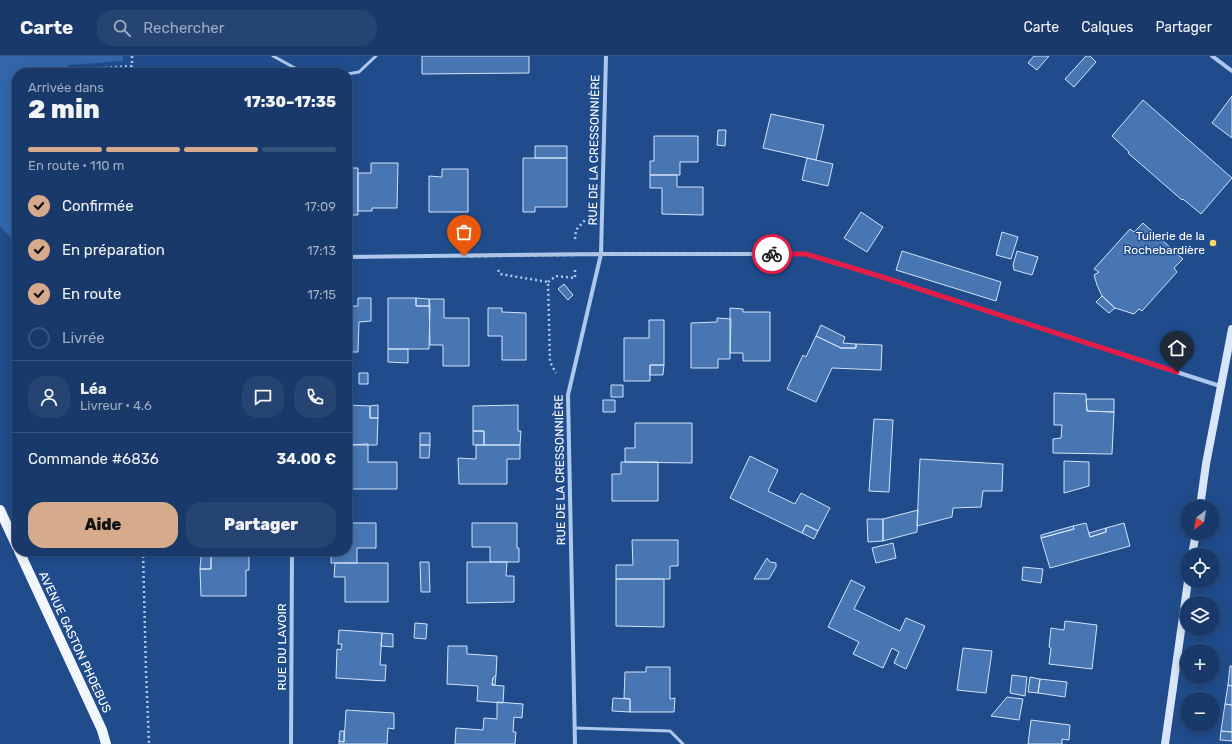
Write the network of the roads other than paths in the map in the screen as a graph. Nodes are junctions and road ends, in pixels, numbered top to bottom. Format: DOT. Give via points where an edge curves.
graph roads {
  1 [pos="274,56"];
  2 [pos="376,56"];
  3 [pos="606,56"];
  4 [pos="1212,56"];
  5 [pos="295,68"];
  6 [pos="1232,71"];
  7 [pos="352,73"];
  8 [pos="601,254"];
  9 [pos="352,257"];
  10 [pos="1232,329"];
  11 [pos="1220,386"];
  12 [pos="1201,500"];
  13 [pos="0,510"];
  14 [pos="12,536"];
  15 [pos="21,556"];
  16 [pos="292,556"];
  17 [pos="1187,588"];
  18 [pos="575,728"];
  19 [pos="106,744"];
  20 [pos="291,744"];
  21 [pos="575,744"];
  22 [pos="683,744"];
  23 [pos="1165,744"];
  1 -- 5 [label="lane"];
  2 -- 7 [label="lane" via="359,72"];
  3 -- 8 [label="street, RUE DE LA CRESSONNIÈRE"];
  4 -- 6 [label="street"];
  8 -- 9 [label="street"];
  8 -- 11 [label="street" via="806,254"];
  8 -- 18 [label="street, RUE DE LA CRESSONNIÈRE" via="568,395"];
  10 -- 11 [label="main road"];
  11 -- 12 [label="main road"];
  13 -- 14 [label="main road"];
  15 -- 19 [label="main road, AVENUE GASTON PHOEBUS" via="102,730"];
  16 -- 20 [label="street, RUE DU LAVOIR"];
  17 -- 23 [label="main road"];
  18 -- 21 [label="street, RUE DE LA CRESSONNIÈRE"];
  18 -- 22 [label="lane" via="670,731"];
}
